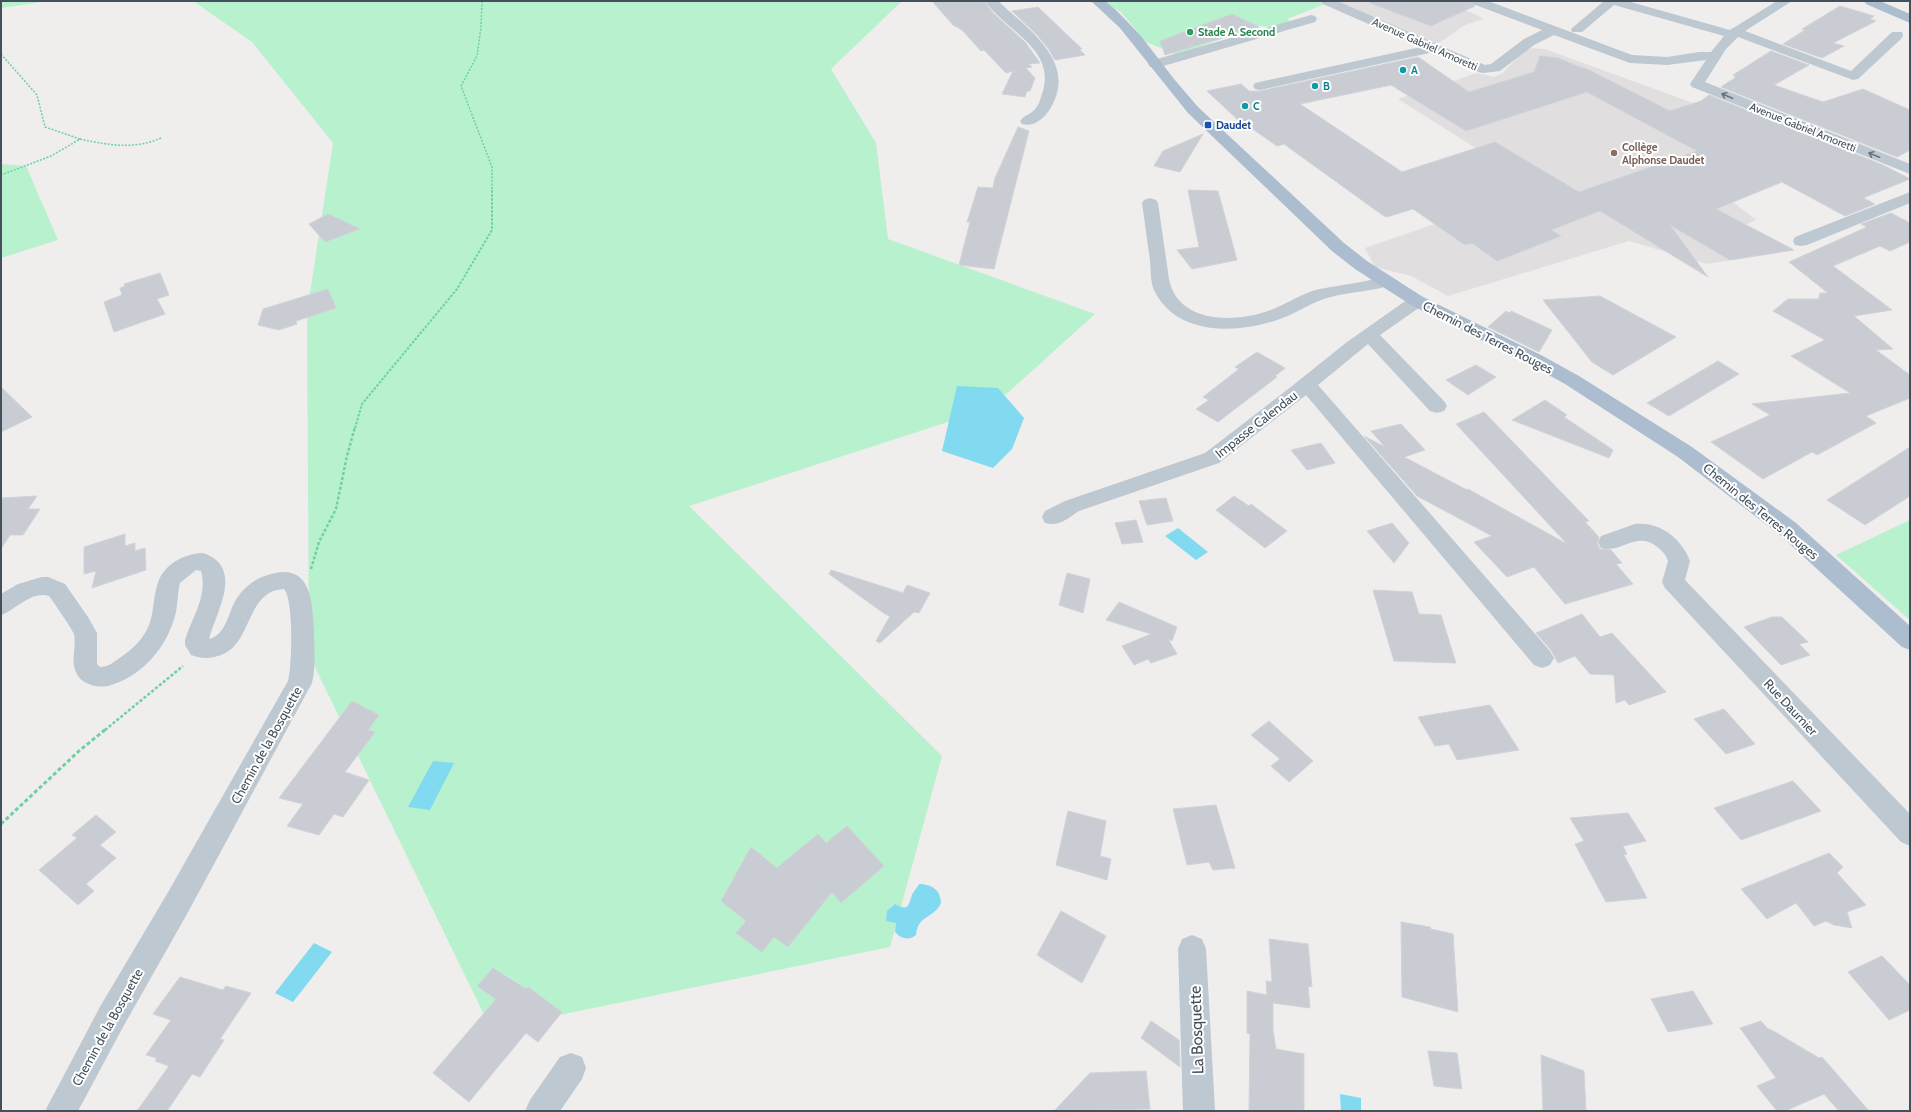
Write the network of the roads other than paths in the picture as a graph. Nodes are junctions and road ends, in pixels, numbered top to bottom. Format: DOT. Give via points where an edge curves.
graph roads {
  1 [pos="991,1"];
  2 [pos="1097,1"];
  3 [pos="1327,1"];
  4 [pos="1612,1"];
  5 [pos="1786,1"];
  6 [pos="1870,1"];
  7 [pos="1483,2"];
  8 [pos="1909,18"];
  9 [pos="1311,19"];
  10 [pos="1577,29"];
  11 [pos="1553,30"];
  12 [pos="1734,34"];
  13 [pos="1897,35"];
  14 [pos="1435,48"];
  15 [pos="1715,56"];
  16 [pos="1155,64"];
  17 [pos="1260,86"];
  18 [pos="1027,121"];
  19 [pos="1910,170"];
  20 [pos="1910,197"];
  21 [pos="1150,203"];
  22 [pos="1801,241"];
  23 [pos="1383,280"];
  24 [pos="1417,301"];
  25 [pos="1369,334"];
  26 [pos="1307,384"];
  27 [pos="1437,406"];
  28 [pos="1053,517"];
  29 [pos="1609,542"];
  30 [pos="1,606"];
  31 [pos="1910,640"];
  32 [pos="1542,658"];
  33 [pos="1910,833"];
  34 [pos="1192,949"];
  35 [pos="571,1068"];
  36 [pos="61,1111"];
  37 [pos="541,1111"];
  38 [pos="1199,1111"];
  1 -- 18 [label="street" via="1040,50 1051,66 1052,84 1045,108 1038,116"];
  2 -- 16 [label="main road, Chemin des Terres Rouges" via="1119,18"];
  3 -- 14 [label="street, Avenue Gabriel Amoretti"];
  4 -- 10 [label="street"];
  4 -- 12 [label="street"];
  5 -- 12 [label="street"];
  6 -- 8 [label="main road"];
  7 -- 11 [label="street"];
  9 -- 16 [label="street"];
  11 -- 14 [label="street, Avenue Gabriel Amoretti" via="1529,42 1495,68 1483,69"];
  11 -- 15 [label="street" via="1630,59 1667,61"];
  12 -- 13 [label="street" via="1854,76"];
  12 -- 15 [label="street"];
  14 -- 17 [label="street"];
  19 -- 15 [label="street, Avenue Gabriel Amoretti, one-way" via="1697,84"];
  16 -- 23 [label="main road, Chemin des Terres Rouges" via="1175,92 1198,115 1338,247"];
  20 -- 22 [label="street"];
  21 -- 23 [label="street" via="1163,290 1172,303 1194,319 1234,324 1256,321 1276,315 1311,297"];
  23 -- 24 [label="main road, Chemin des Terres Rouges"];
  24 -- 25 [label="street, Impasse Calendau"];
  24 -- 31 [label="main road, Chemin des Terres Rouges" via="1552,369 1692,456 1788,529"];
  25 -- 26 [label="street, Impasse Calendau"];
  25 -- 27 [label="street"];
  26 -- 28 [label="street, Impasse Calendau" via="1207,460 1078,504"];
  26 -- 32 [label="street"];
  29 -- 33 [label="street, Rue Daumier" via="1644,532 1664,541 1675,551 1679,561 1673,582"];
  30 -- 36 [label="street, Chemin de la Bosquette" via="30,590 47,586 54,588 85,633 86,668 90,673 102,677 121,670 147,650 158,632 164,614 168,585 175,574 190,564 207,562 213,571 211,602 197,640 197,645 204,649 215,648 231,637 249,598 267,584 289,582 297,590 300,602 304,662 300,683"];
  34 -- 38 [label="street, La Bosquette"];
  35 -- 37 [label="street"];
}
